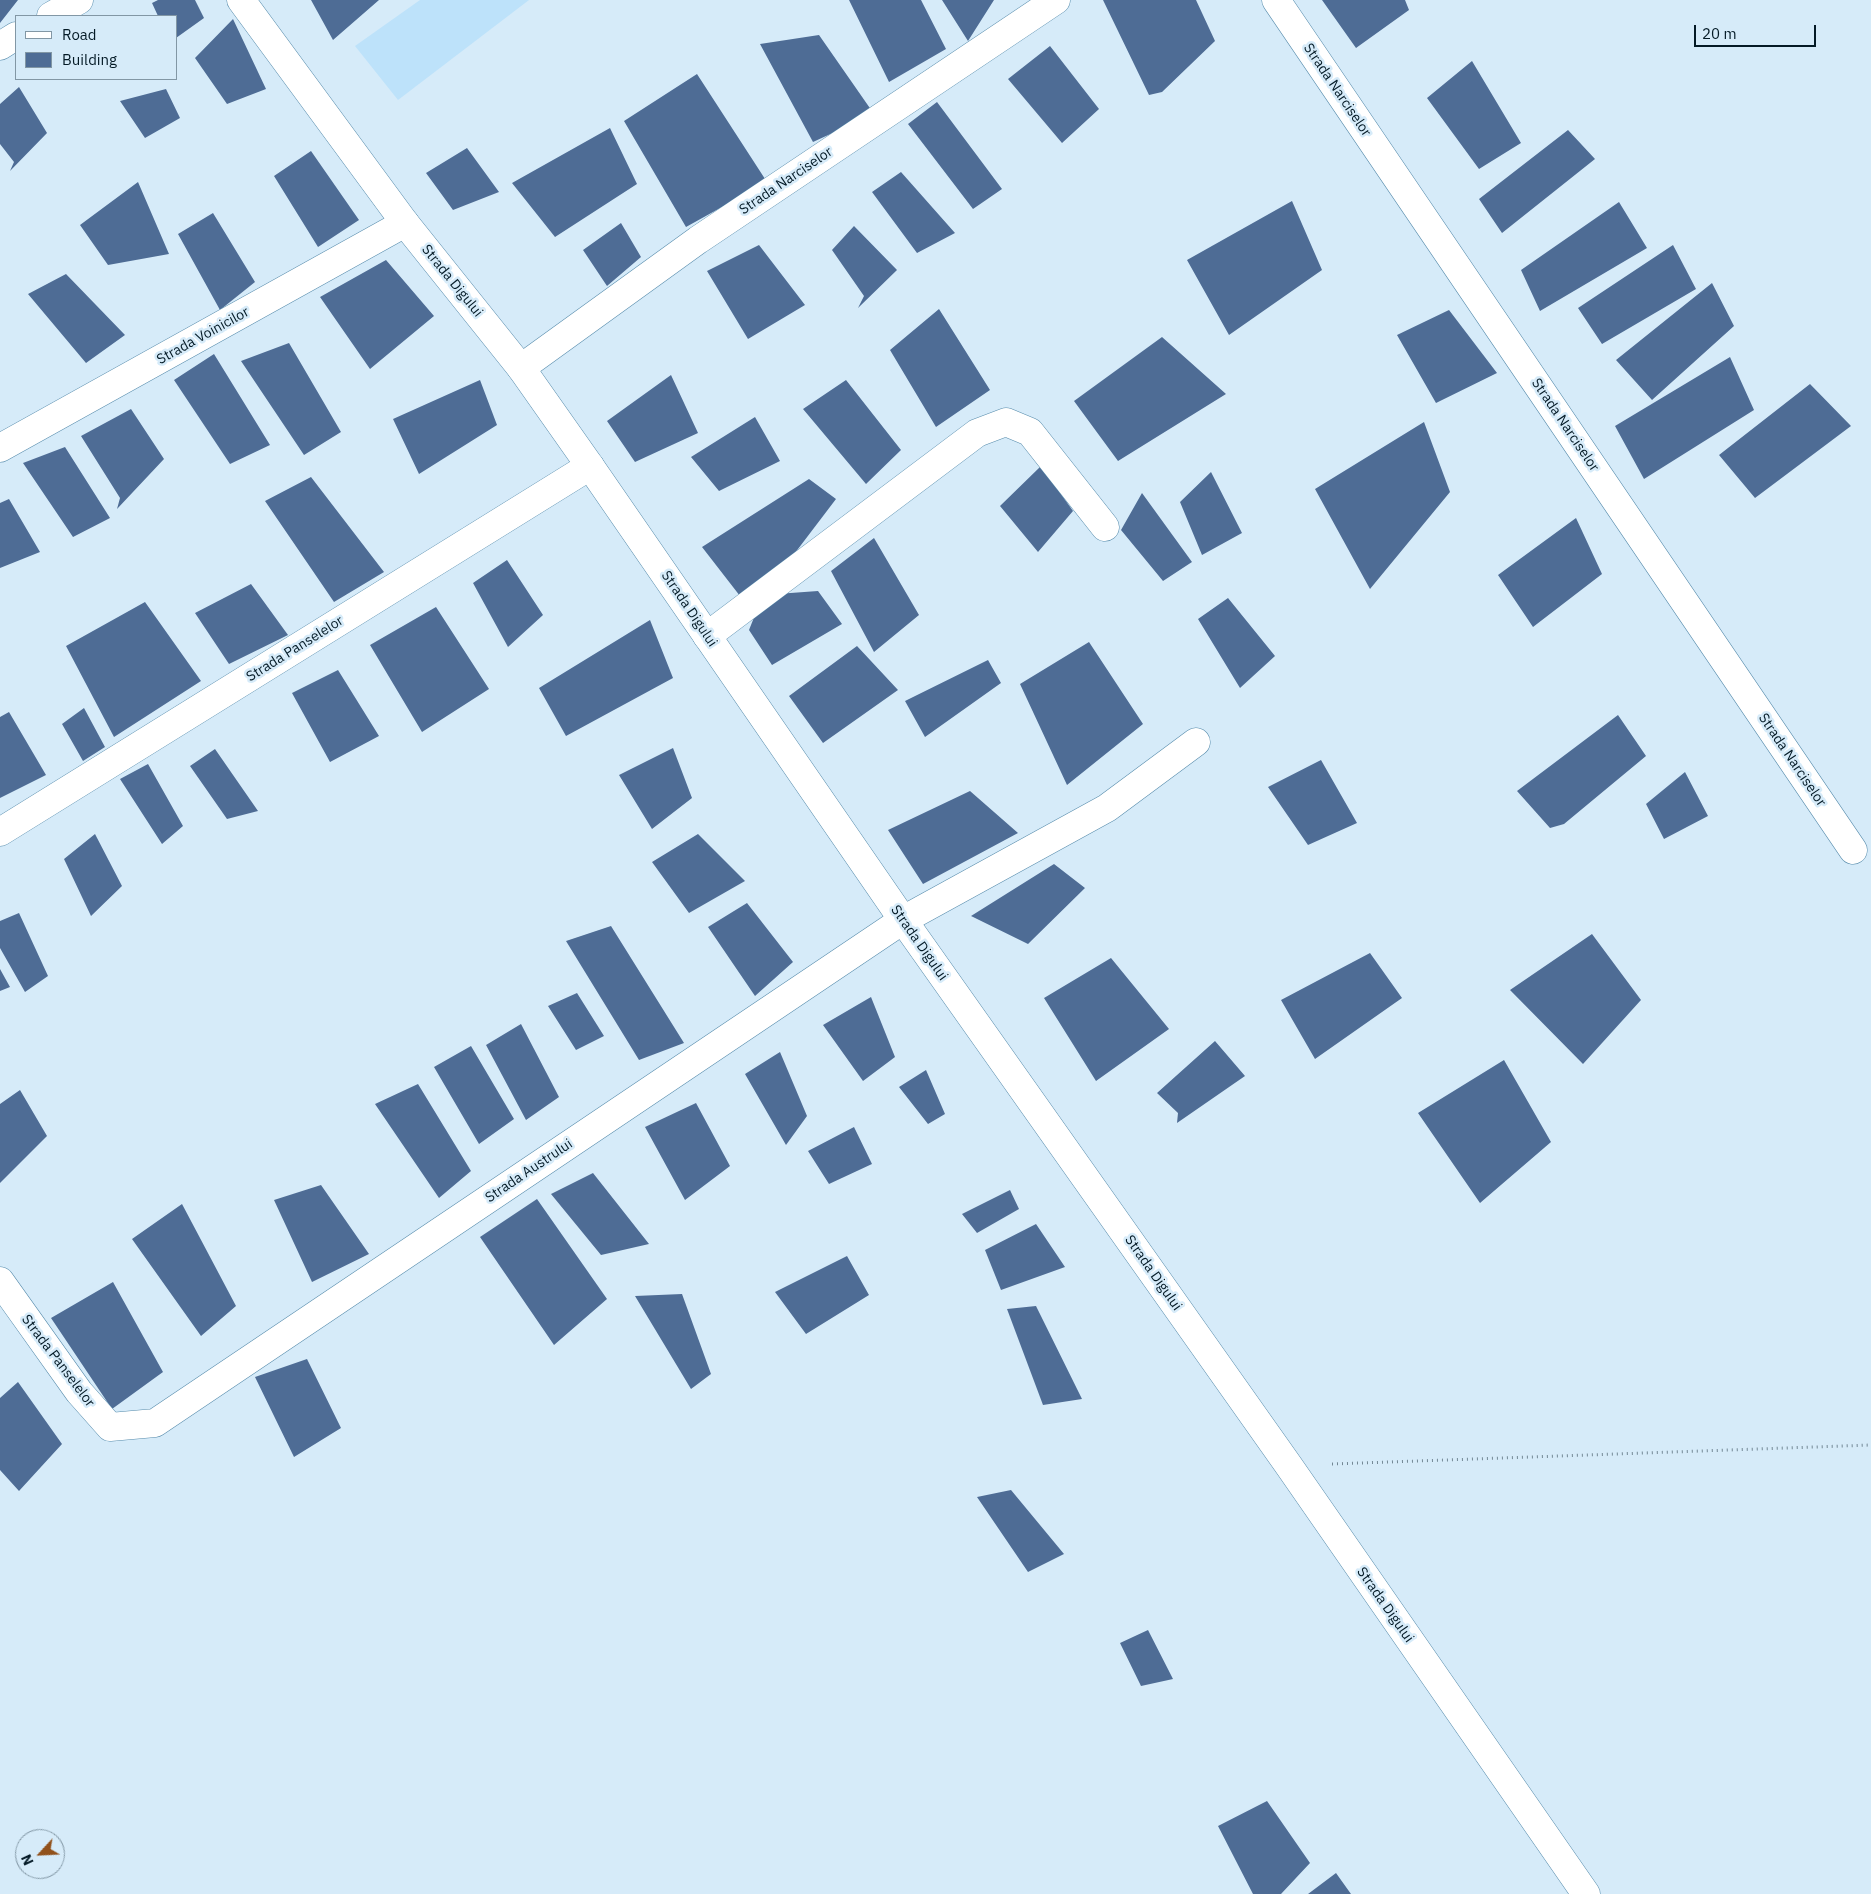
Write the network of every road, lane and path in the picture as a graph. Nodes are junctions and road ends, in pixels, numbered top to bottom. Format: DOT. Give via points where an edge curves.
graph roads {
  1 [pos="79,0"];
  2 [pos="241,0"];
  3 [pos="1056,0"];
  4 [pos="1276,0"];
  5 [pos="53,15"];
  6 [pos="15,37"];
  7 [pos="0,46"];
  8 [pos="405,223"];
  9 [pos="521,368"];
  10 [pos="0,448"];
  11 [pos="590,466"];
  12 [pos="1105,527"];
  13 [pos="707,636"];
  14 [pos="1196,742"];
  15 [pos="0,832"];
  16 [pos="1853,850"];
  17 [pos="903,920"];
  18 [pos="0,1281"];
  19 [pos="154,1423"];
  20 [pos="1871,1445"];
  21 [pos="1289,1466"];
  22 [pos="1586,1894"];
  1 -- 5 [label="street"];
  2 -- 8 [label="street, Strada Digului"];
  3 -- 9 [label="street, Strada Narciselor" via="698,240"];
  4 -- 16 [label="street, Strada Narciselor"];
  6 -- 7 [label="street"];
  8 -- 9 [label="street, Strada Digului"];
  8 -- 10 [label="street, Strada Voinicilor"];
  9 -- 11 [label="street, Strada Digului"];
  11 -- 13 [label="street, Strada Digului"];
  11 -- 15 [label="street, Strada Panselelor"];
  12 -- 13 [label="street" via="1030,432 1006,422 978,433"];
  13 -- 17 [label="street, Strada Digului"];
  14 -- 17 [label="street, Strada Austrului" via="1107,808"];
  17 -- 19 [label="street, Strada Austrului"];
  17 -- 21 [label="street, Strada Digului"];
  18 -- 19 [label="street, Strada Panselelor" via="79,1392 110,1427"];
  20 -- 21 [label="path"];
  21 -- 22 [label="street, Strada Digului"];
}
